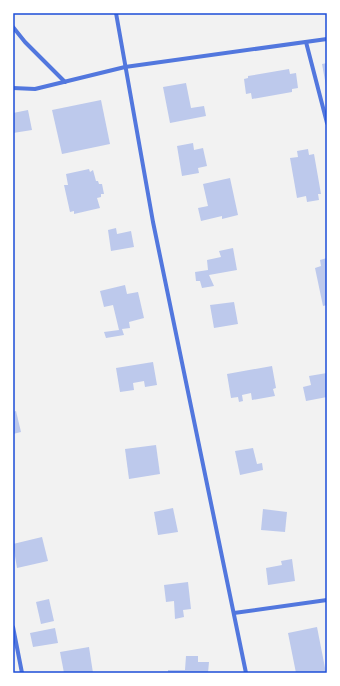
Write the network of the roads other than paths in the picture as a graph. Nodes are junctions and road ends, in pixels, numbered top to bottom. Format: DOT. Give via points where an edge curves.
graph roads {
  1 [pos="116,13"];
  2 [pos="13,27"];
  3 [pos="327,39"];
  4 [pos="306,42"];
  5 [pos="125,67"];
  6 [pos="65,82"];
  7 [pos="13,88"];
  8 [pos="327,123"];
  9 [pos="327,600"];
  10 [pos="234,613"];
  11 [pos="13,627"];
  12 [pos="22,673"];
  13 [pos="246,673"];
  1 -- 5 [label="street"];
  2 -- 6 [label="street" via="24,42"];
  3 -- 4 [label="street"];
  4 -- 5 [label="street"];
  4 -- 8 [label="street"];
  5 -- 6 [label="street"];
  5 -- 10 [label="street" via="153,222"];
  6 -- 7 [label="street" via="35,89"];
  9 -- 10 [label="street"];
  10 -- 13 [label="street"];
  11 -- 12 [label="street"];
}
